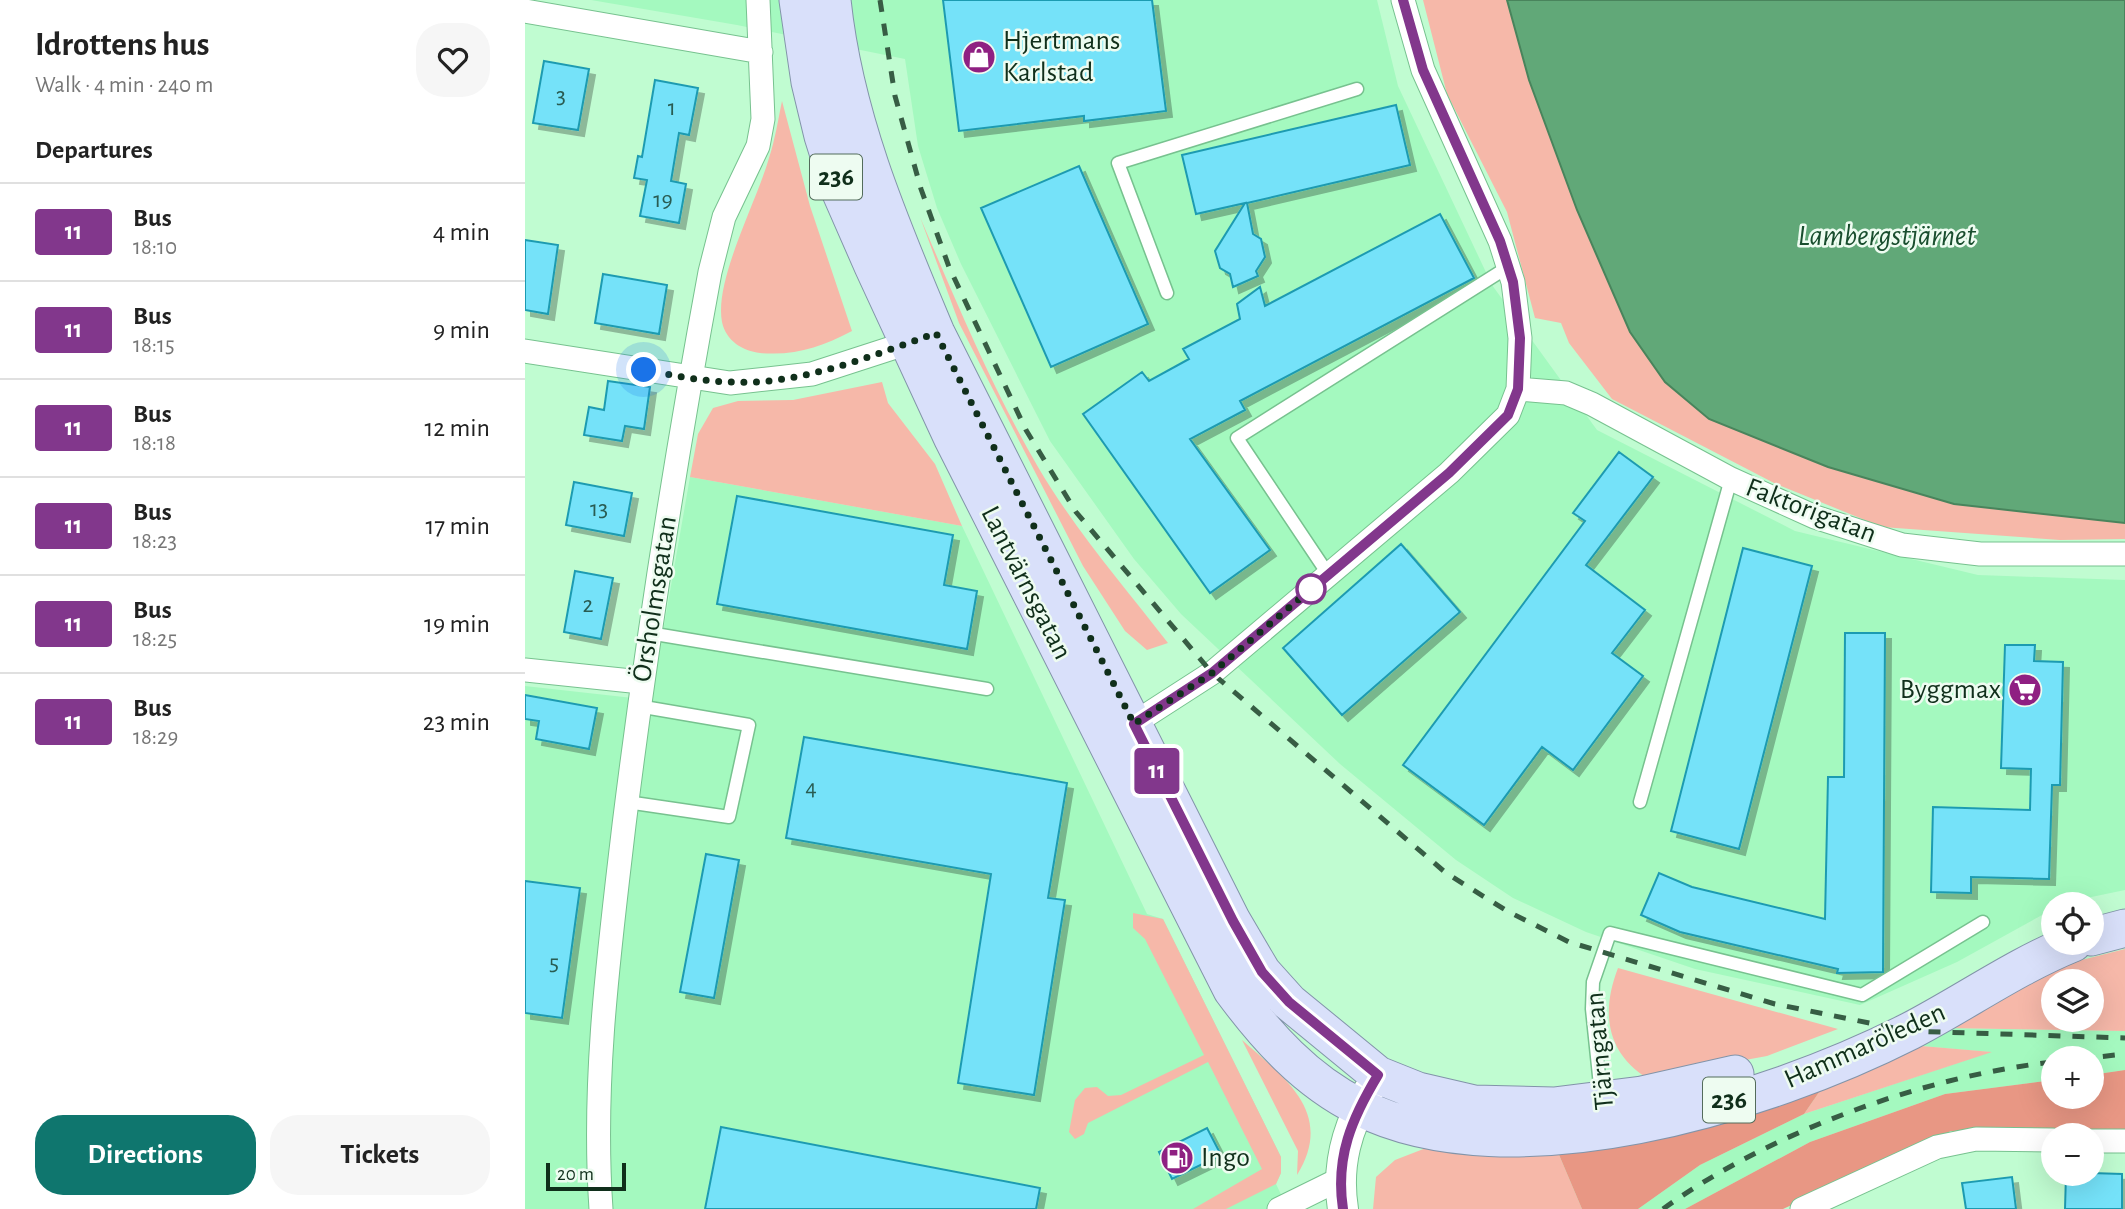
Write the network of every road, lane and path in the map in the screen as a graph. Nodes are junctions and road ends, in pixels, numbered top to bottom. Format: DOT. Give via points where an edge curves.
graph roads {
  1 [pos="758,0"];
  2 [pos="798,0"];
  3 [pos="832,0"];
  4 [pos="1403,0"];
  5 [pos="525,11"];
  6 [pos="761,52"];
  7 [pos="1357,89"];
  8 [pos="1508,267"];
  9 [pos="1167,293"];
  10 [pos="922,338"];
  11 [pos="525,351"];
  12 [pos="691,378"];
  13 [pos="1518,389"];
  14 [pos="1731,480"];
  15 [pos="2125,554"];
  16 [pos="1328,574"];
  17 [pos="649,633"];
  18 [pos="525,670"];
  19 [pos="641,682"];
  20 [pos="987,689"];
  21 [pos="638,706"];
  22 [pos="1120,733"];
  23 [pos="627,802"];
  24 [pos="1640,803"];
  25 [pos="2125,908"];
  26 [pos="2104,912"];
  27 [pos="1983,922"];
  28 [pos="2125,928"];
  29 [pos="2104,934"];
  30 [pos="2041,936"];
  31 [pos="2051,955"];
  32 [pos="1378,1075"];
  33 [pos="1359,1107"];
  34 [pos="1605,1116"];
  35 [pos="2041,1140"];
  36 [pos="2104,1141"];
  37 [pos="2125,1141"];
  38 [pos="1340,1179"];
  39 [pos="601,1209"];
  40 [pos="1279,1209"];
  41 [pos="1343,1209"];
  42 [pos="1802,1209"];
  1 -- 6 [label="street, Örsholmsgatan"];
  2 -- 10 [label="main road, Lantvärnsgatan / 236" via="810,82 841,193"];
  3 -- 10 [label="main road, Lantvärnsgatan / 236" via="857,125 902,253"];
  4 -- 8 [label="street" via="1423,70"];
  5 -- 6 [label="street"];
  6 -- 12 [label="street, Örsholmsgatan" via="763,120 758,146 724,217"];
  7 -- 9 [label="lane" via="1118,163"];
  8 -- 13 [label="street" via="1518,307"];
  8 -- 16 [label="lane" via="1237,438"];
  10 -- 12 [label="street" via="812,374 730,383"];
  10 -- 22 [label="main road, Lantvärnsgatan / 236"];
  11 -- 12 [label="street"];
  12 -- 17 [label="street, Örsholmsgatan"];
  13 -- 14 [label="street, Faktorigatan" via="1566,393 1593,404"];
  13 -- 16 [label="street" via="1508,415 1484,441"];
  14 -- 15 [label="street, Faktorigatan" via="1815,517 1902,545 1980,554"];
  14 -- 24 [label="lane"];
  16 -- 22 [label="street" via="1212,673"];
  17 -- 19 [label="street, Örsholmsgatan"];
  17 -- 20 [label="lane"];
  18 -- 19 [label="street"];
  19 -- 21 [label="street, Örsholmsgatan"];
  21 -- 23 [label="street, Örsholmsgatan"];
  21 -- 23 [label="lane" via="749,724 729,817"];
  22 -- 32 [label="main road, Lantvärnsgatan / 236" via="1262,972 1317,1028"];
  22 -- 33 [label="main road, Lantvärnsgatan / 236" via="1199,930 1232,990 1266,1035 1315,1078"];
  23 -- 39 [label="street, Örsholmsgatan" via="600,1054 596,1121"];
  25 -- 26 [label="main road"];
  27 -- 34 [label="lane, Tjärngatan" via="1862,995 1610,933 1593,982 1592,1009"];
  28 -- 29 [label="main road"];
  30 -- 34 [label="main road, Hammaröleden / 236" via="1876,1025 1827,1046"];
  31 -- 34 [label="main road, Hammaröleden / 236" via="1840,1063 1695,1111"];
  32 -- 33 [label="street"];
  32 -- 34 [label="main road, Hammaröleden / 236" via="1418,1091 1474,1104"];
  33 -- 34 [label="main road, Hammaröleden / 236" via="1407,1125 1470,1136 1533,1139"];
  33 -- 38 [label="street" via="1346,1138"];
  35 -- 42 [label="street" via="1976,1139 1937,1147"];
  36 -- 37 [label="street"];
  38 -- 40 [label="street"];
  38 -- 41 [label="street"];
}
